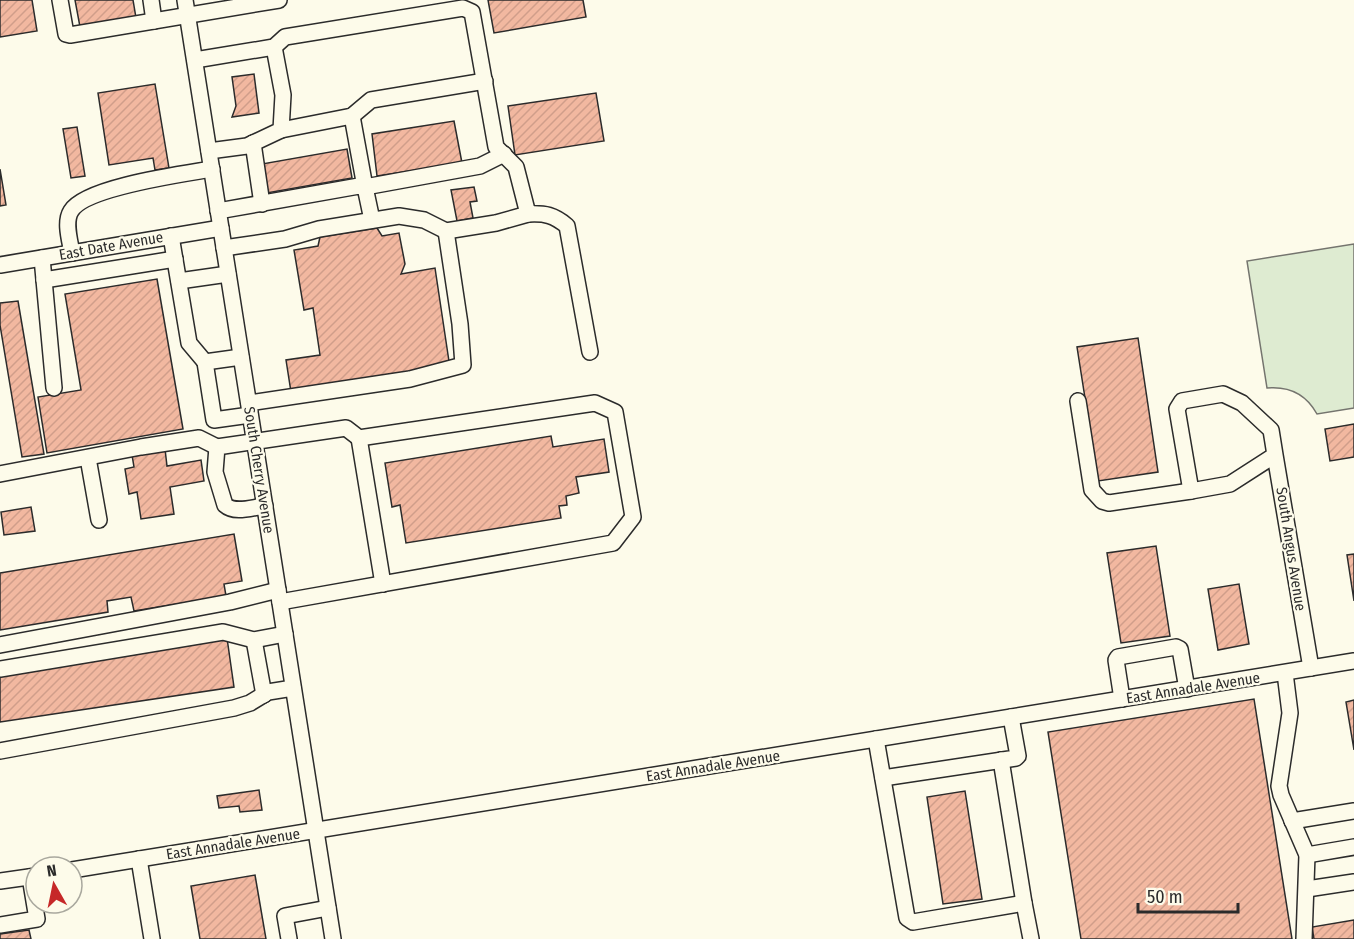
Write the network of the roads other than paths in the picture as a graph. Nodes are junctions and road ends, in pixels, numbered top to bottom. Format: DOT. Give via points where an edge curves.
graph roads {
  1 [pos="60,0"];
  2 [pos="151,0"];
  3 [pos="185,0"];
  4 [pos="279,0"];
  5 [pos="236,3"];
  6 [pos="188,16"];
  7 [pos="154,21"];
  8 [pos="274,47"];
  9 [pos="195,60"];
  10 [pos="484,81"];
  11 [pos="352,116"];
  12 [pos="281,130"];
  13 [pos="252,143"];
  14 [pos="209,151"];
  15 [pos="504,154"];
  16 [pos="212,169"];
  17 [pos="364,187"];
  18 [pos="262,204"];
  19 [pos="219,211"];
  20 [pos="528,214"];
  21 [pos="372,220"];
  22 [pos="221,228"];
  23 [pos="446,231"];
  24 [pos="171,236"];
  25 [pos="224,248"];
  26 [pos="72,253"];
  27 [pos="42,258"];
  28 [pos="175,259"];
  29 [pos="0,265"];
  30 [pos="228,274"];
  31 [pos="44,280"];
  32 [pos="178,280"];
  33 [pos="590,352"];
  34 [pos="242,357"];
  35 [pos="205,362"];
  36 [pos="54,388"];
  37 [pos="1078,401"];
  38 [pos="249,409"];
  39 [pos="359,438"];
  40 [pos="255,441"];
  41 [pos="217,447"];
  42 [pos="1275,455"];
  43 [pos="88,458"];
  44 [pos="0,474"];
  45 [pos="1191,490"];
  46 [pos="265,506"];
  47 [pos="99,520"];
  48 [pos="383,584"];
  49 [pos="279,596"];
  50 [pos="285,634"];
  51 [pos="254,640"];
  52 [pos="0,645"];
  53 [pos="1354,662"];
  54 [pos="1311,668"];
  55 [pos="0,669"];
  56 [pos="1285,673"];
  57 [pos="293,688"];
  58 [pos="1187,689"];
  59 [pos="264,695"];
  60 [pos="1122,699"];
  61 [pos="1011,717"];
  62 [pos="876,739"];
  63 [pos="0,751"];
  64 [pos="1001,760"];
  65 [pos="883,778"];
  66 [pos="1354,811"];
  67 [pos="1292,821"];
  68 [pos="316,830"];
  69 [pos="1354,848"];
  70 [pos="1307,855"];
  71 [pos="139,859"];
  72 [pos="84,868"];
  73 [pos="24,877"];
  74 [pos="0,881"];
  75 [pos="1354,882"];
  76 [pos="1307,889"];
  77 [pos="1024,903"];
  78 [pos="328,908"];
  79 [pos="37,915"];
  80 [pos="0,925"];
  81 [pos="152,939"];
  82 [pos="289,939"];
  83 [pos="333,939"];
  84 [pos="1031,939"];
  85 [pos="1304,939"];
  1 -- 7 [label="street" via="66,34"];
  2 -- 7 [label="street"];
  3 -- 6 [label="street, South Cherry Avenue"];
  4 -- 5 [label="street"];
  5 -- 6 [label="street"];
  6 -- 7 [label="street"];
  6 -- 9 [label="street, South Cherry Avenue"];
  8 -- 9 [label="street"];
  8 -- 10 [label="street" via="285,37 463,8 472,12"];
  8 -- 12 [label="street" via="283,95"];
  9 -- 14 [label="street, South Cherry Avenue"];
  10 -- 11 [label="street" via="370,100"];
  10 -- 15 [label="street" via="496,147"];
  11 -- 12 [label="street"];
  11 -- 17 [label="street"];
  12 -- 13 [label="street"];
  13 -- 14 [label="street"];
  13 -- 18 [label="street"];
  14 -- 16 [label="street, South Cherry Avenue"];
  15 -- 17 [label="street" via="480,166"];
  15 -- 20 [label="street" via="516,167"];
  16 -- 19 [label="street, South Cherry Avenue"];
  16 -- 26 [label="street" via="134,183 82,202 71,210 68,220"];
  17 -- 18 [label="street"];
  17 -- 21 [label="street"];
  18 -- 19 [label="street"];
  19 -- 22 [label="street, South Cherry Avenue"];
  20 -- 23 [label="street" via="496,224"];
  20 -- 33 [label="street" via="545,213 567,226"];
  21 -- 23 [label="street" via="399,216 424,220"];
  21 -- 25 [label="street"];
  22 -- 24 [label="street, East Date Avenue"];
  22 -- 25 [label="street, South Cherry Avenue"];
  23 -- 38 [label="street" via="463,365"];
  24 -- 26 [label="street, East Date Avenue"];
  24 -- 28 [label="street"];
  25 -- 30 [label="street, South Cherry Avenue"];
  26 -- 27 [label="street, East Date Avenue"];
  27 -- 29 [label="street, East Date Avenue"];
  27 -- 31 [label="street"];
  28 -- 31 [label="street"];
  28 -- 32 [label="street"];
  30 -- 32 [label="street"];
  30 -- 34 [label="street, South Cherry Avenue"];
  31 -- 36 [label="street"];
  32 -- 35 [label="street" via="189,344"];
  34 -- 35 [label="street"];
  34 -- 38 [label="street, South Cherry Avenue"];
  35 -- 38 [label="street" via="214,420"];
  37 -- 45 [label="street" via="1092,490 1102,501"];
  38 -- 40 [label="street, South Cherry Avenue"];
  39 -- 40 [label="street" via="346,428"];
  39 -- 48 [label="street"];
  39 -- 48 [label="street" via="595,403 615,412 633,517 613,543"];
  40 -- 41 [label="street"];
  40 -- 46 [label="street, South Cherry Avenue"];
  41 -- 43 [label="street" via="199,438"];
  41 -- 46 [label="street" via="215,471 225,505 229,509"];
  42 -- 45 [label="street" via="1230,484"];
  42 -- 45 [label="street, South Angus Avenue" via="1271,430 1242,403 1223,394 1182,401 1178,409"];
  42 -- 54 [label="street, South Angus Avenue"];
  43 -- 44 [label="street"];
  43 -- 47 [label="street"];
  46 -- 49 [label="street, South Cherry Avenue"];
  48 -- 49 [label="street"];
  49 -- 50 [label="street, South Cherry Avenue"];
  49 -- 52 [label="street"];
  50 -- 51 [label="street"];
  50 -- 57 [label="street, South Cherry Avenue"];
  51 -- 55 [label="street" via="223,632"];
  51 -- 59 [label="street"];
  53 -- 54 [label="street, East Annadale Avenue"];
  54 -- 56 [label="street, East Annadale Avenue"];
  56 -- 58 [label="street, East Annadale Avenue"];
  56 -- 67 [label="street" via="1290,713 1279,786"];
  57 -- 59 [label="street"];
  57 -- 68 [label="street, South Cherry Avenue"];
  58 -- 60 [label="street, East Annadale Avenue"];
  58 -- 60 [label="street" via="1180,649 1176,647 1118,657"];
  59 -- 63 [label="street" via="234,708"];
  60 -- 61 [label="street, East Annadale Avenue"];
  61 -- 62 [label="street, East Annadale Avenue"];
  61 -- 64 [label="street" via="1018,756"];
  62 -- 65 [label="street"];
  62 -- 68 [label="street, East Annadale Avenue"];
  64 -- 65 [label="street"];
  64 -- 77 [label="street"];
  65 -- 77 [label="street" via="909,921"];
  66 -- 67 [label="street"];
  67 -- 70 [label="street"];
  68 -- 71 [label="street, East Annadale Avenue"];
  68 -- 78 [label="street, South Cherry Avenue"];
  69 -- 70 [label="street"];
  70 -- 76 [label="street"];
  71 -- 72 [label="street, East Annadale Avenue"];
  71 -- 81 [label="street"];
  73 -- 74 [label="street"];
  75 -- 76 [label="street"];
  76 -- 85 [label="street"];
  77 -- 84 [label="street"];
  78 -- 82 [label="street" via="285,916"];
  78 -- 83 [label="street, South Cherry Avenue"];
  79 -- 80 [label="street" via="37,919"];
}
